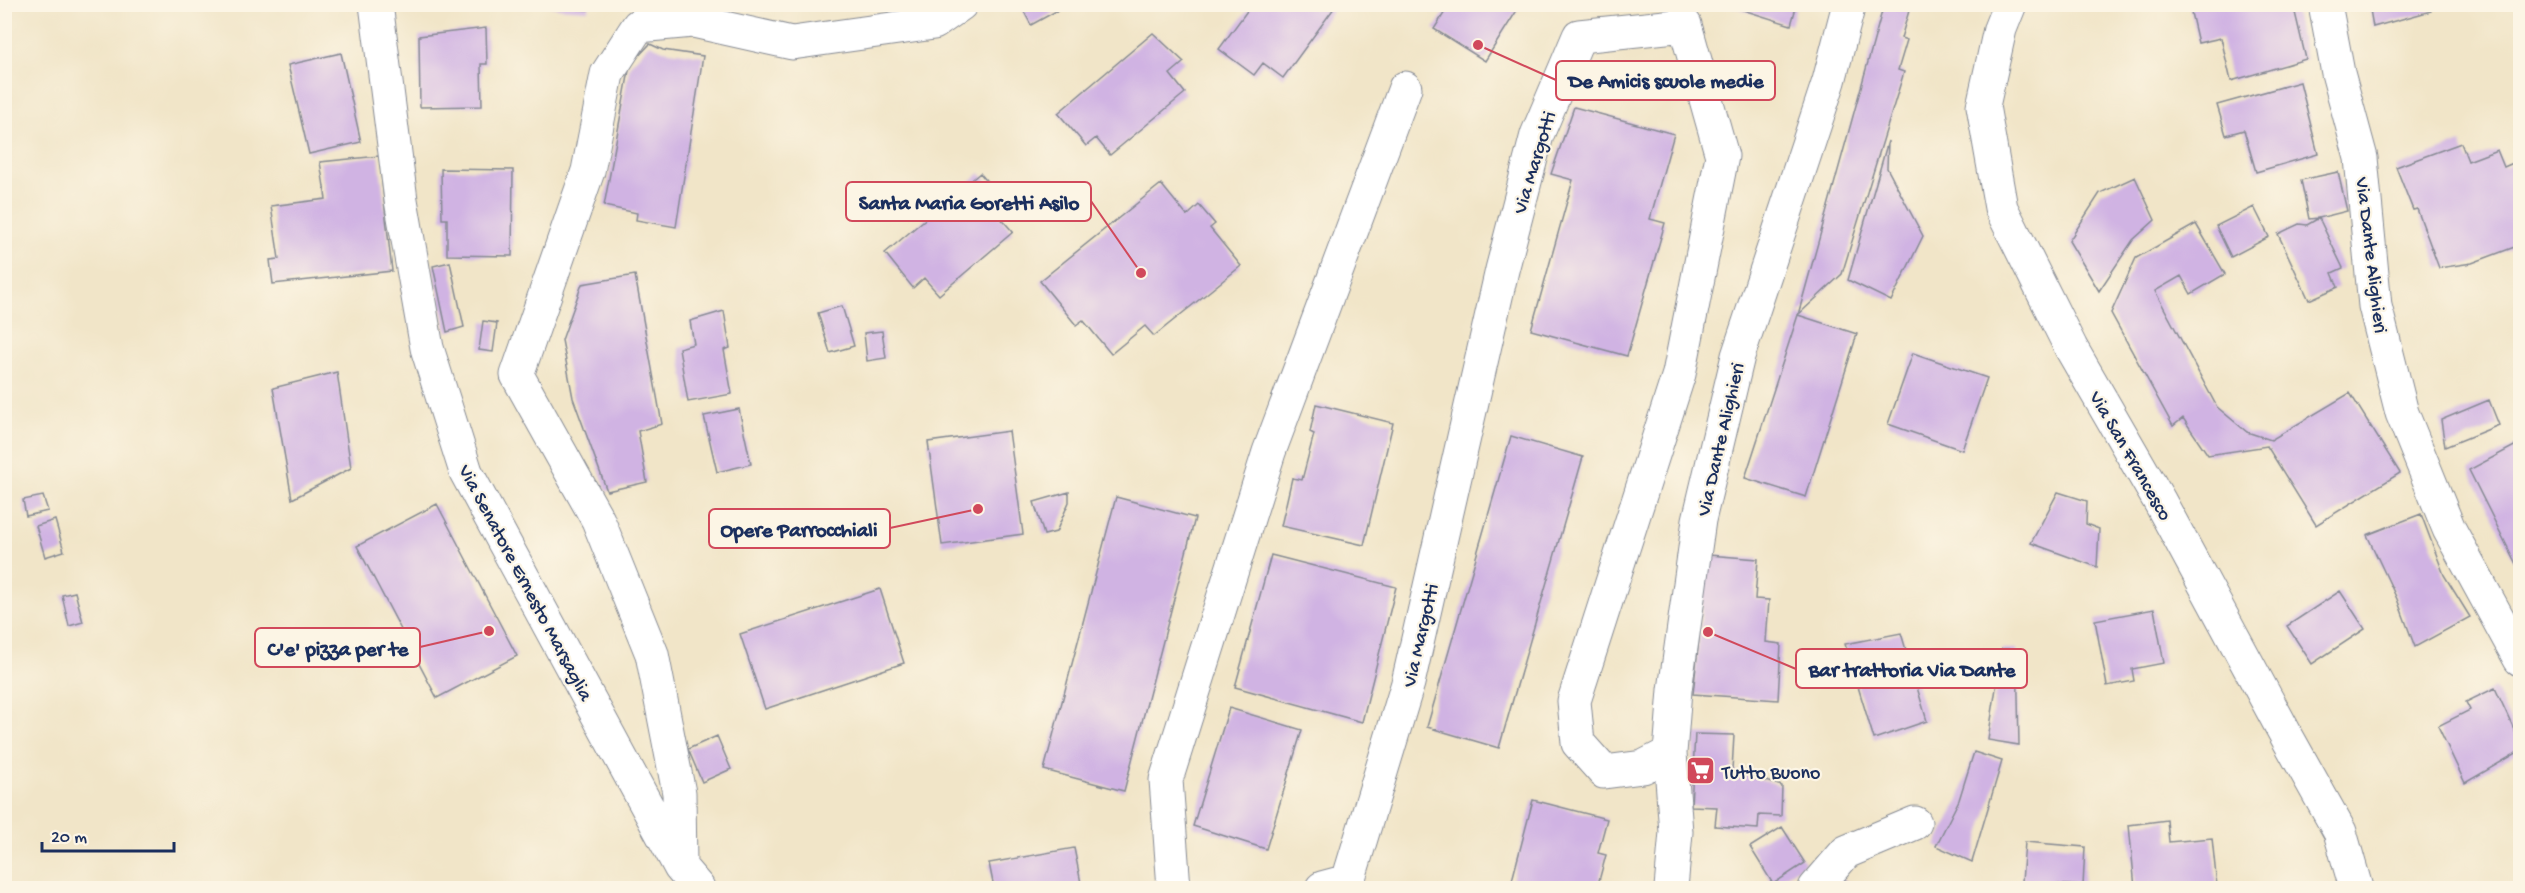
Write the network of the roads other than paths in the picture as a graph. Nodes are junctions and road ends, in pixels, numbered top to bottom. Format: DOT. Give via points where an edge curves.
graph roads {
  1 [pos="376,4"];
  2 [pos="961,4"];
  3 [pos="1849,4"];
  4 [pos="2010,4"];
  5 [pos="2325,4"];
  6 [pos="1626,18"];
  7 [pos="1406,88"];
  8 [pos="2520,659"];
  9 [pos="1670,753"];
  10 [pos="1916,823"];
  11 [pos="689,878"];
  12 [pos="1174,888"];
  13 [pos="1322,888"];
  14 [pos="1671,888"];
  15 [pos="1815,888"];
  16 [pos="2356,888"];
  1 -- 11 [label="street, Via Senatore Ernesto Marsaglia" via="401,200 427,348 466,472"];
  2 -- 11 [label="street" via="934,23 792,43 693,21 638,26 607,74 588,171 517,375 598,520 652,654 679,793"];
  3 -- 9 [label="street, Via Dante Alighieri" via="1829,81 1738,356 1699,520"];
  4 -- 16 [label="street, Via San Francesco" via="2000,29 1983,106 2001,208 2071,348 2340,832"];
  5 -- 8 [label="street, Via Dante Alighieri" via="2338,73 2361,158 2375,306 2402,413 2450,529"];
  6 -- 9 [label="street, Via Margotti" via="1685,25 1722,156 1679,374 1574,701 1578,743 1604,771 1643,767"];
  6 -- 13 [label="street, Via Margotti" via="1579,36 1537,135 1502,270 1408,683 1348,881"];
  7 -- 12 [label="street" via="1269,452 1166,780"];
  9 -- 14 [label="street, Via Dante Alighieri" via="1676,832"];
  10 -- 15 [label="street" via="1846,852"];
}
